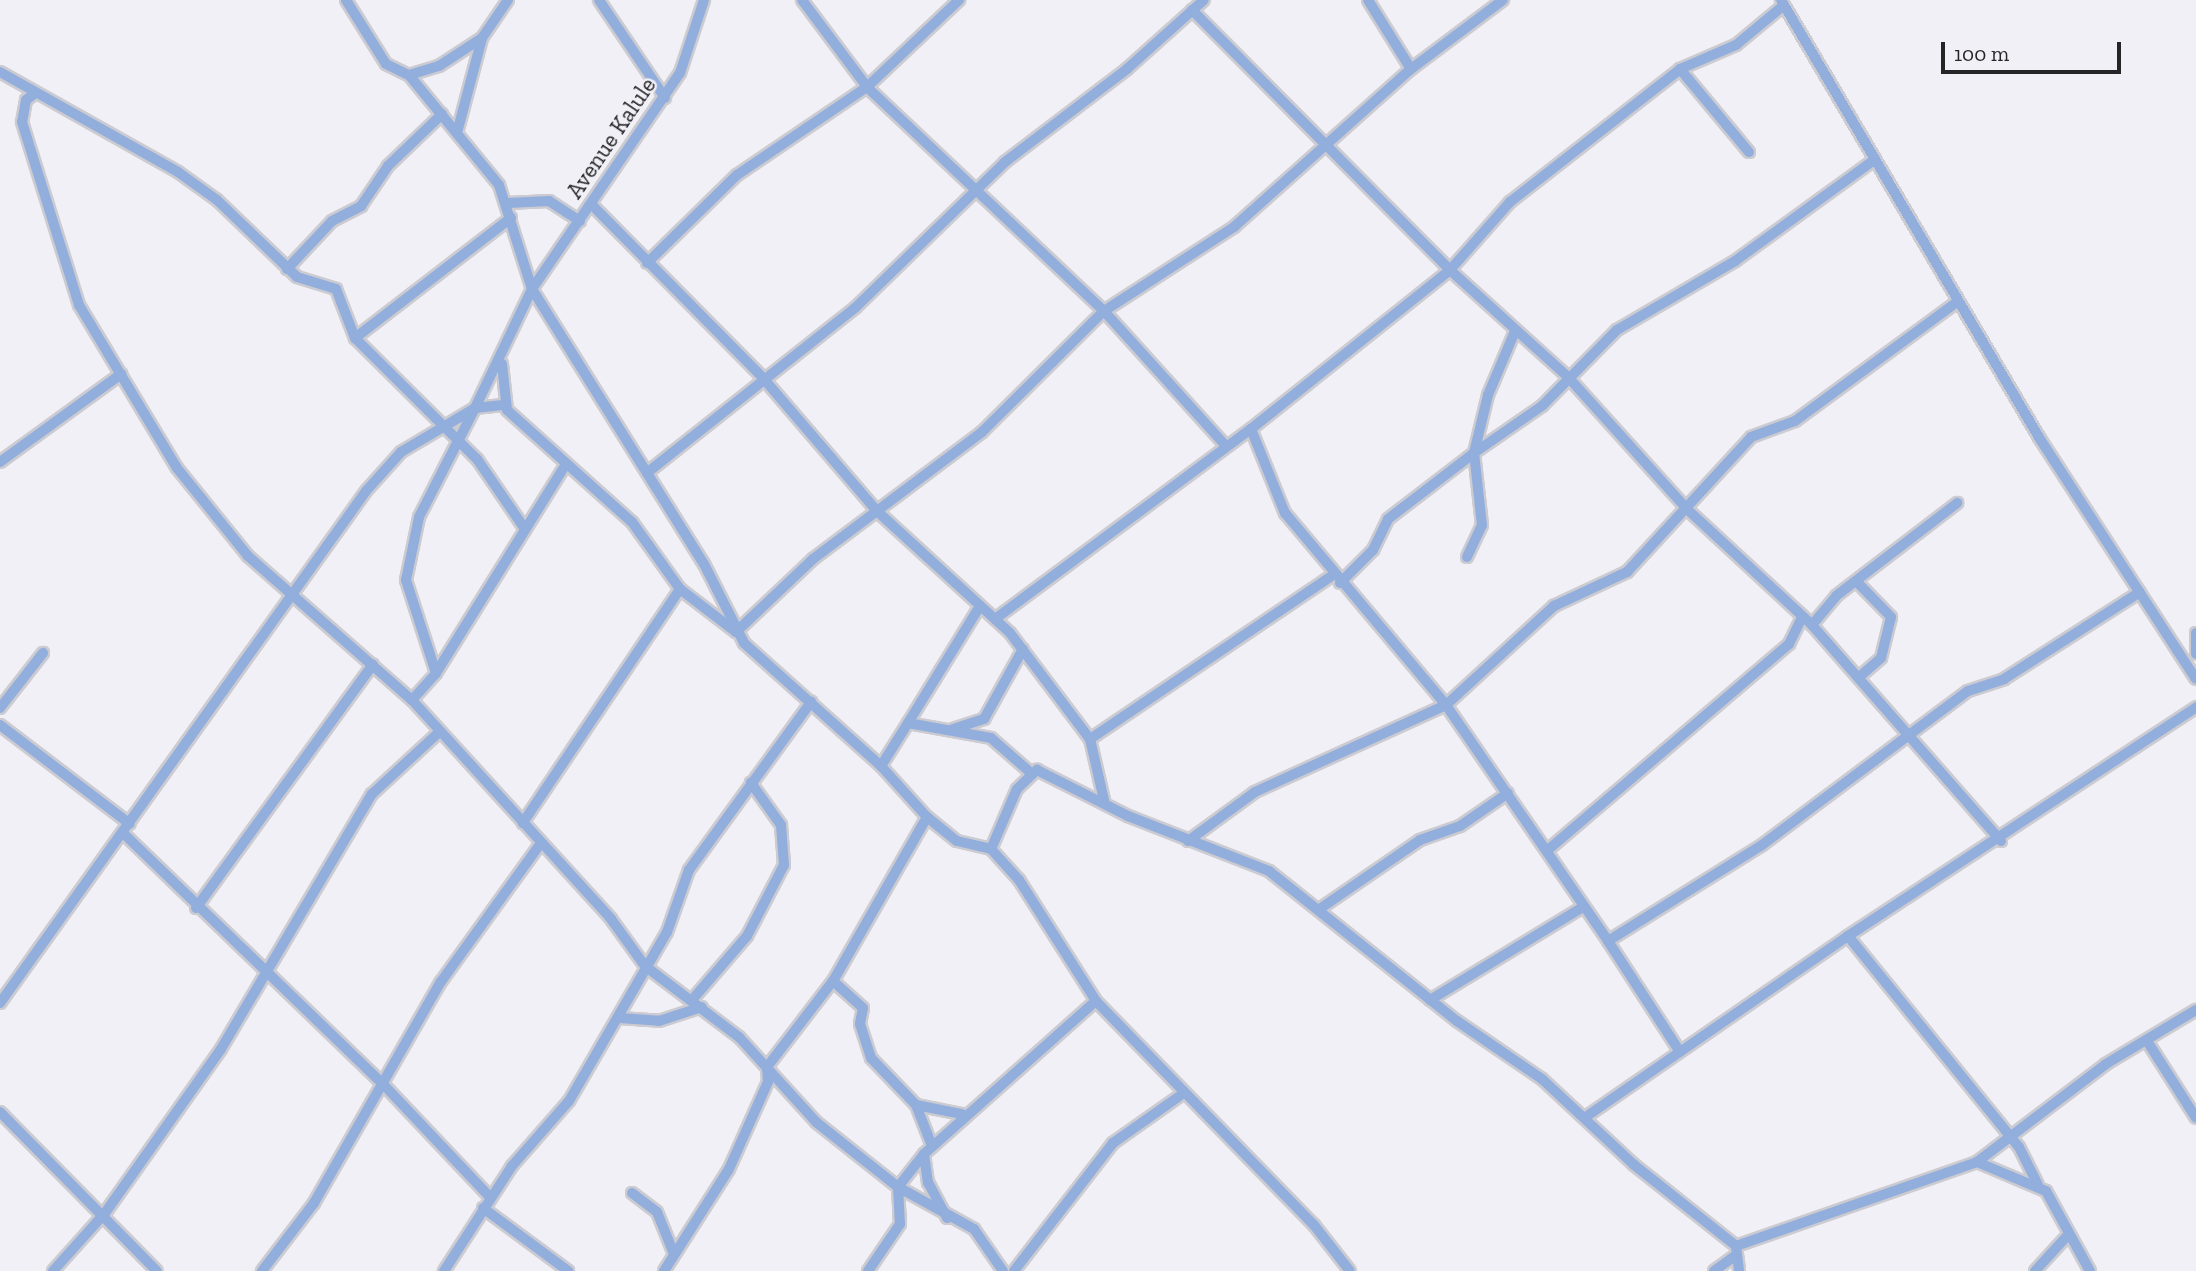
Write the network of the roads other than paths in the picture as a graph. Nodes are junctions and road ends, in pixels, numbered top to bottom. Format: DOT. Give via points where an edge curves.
graph roads {
  1 [pos="346,0"];
  2 [pos="508,0"];
  3 [pos="599,0"];
  4 [pos="704,0"];
  5 [pos="802,0"];
  6 [pos="959,0"];
  7 [pos="1368,0"];
  8 [pos="1503,0"];
  9 [pos="1199,3"];
  10 [pos="1783,3"];
  11 [pos="482,38"];
  12 [pos="1411,69"];
  13 [pos="1680,69"];
  14 [pos="0,72"];
  15 [pos="409,75"];
  16 [pos="867,87"];
  17 [pos="34,94"];
  18 [pos="665,98"];
  19 [pos="442,114"];
  20 [pos="458,129"];
  21 [pos="1324,143"];
  22 [pos="1749,152"];
  23 [pos="1874,160"];
  24 [pos="982,189"];
  25 [pos="508,203"];
  26 [pos="592,205"];
  27 [pos="511,218"];
  28 [pos="580,221"];
  29 [pos="647,263"];
  30 [pos="287,269"];
  31 [pos="1450,270"];
  32 [pos="532,289"];
  33 [pos="1957,302"];
  34 [pos="1104,311"];
  35 [pos="1516,331"];
  36 [pos="355,338"];
  37 [pos="502,362"];
  38 [pos="121,374"];
  39 [pos="763,378"];
  40 [pos="1569,378"];
  41 [pos="503,405"];
  42 [pos="475,408"];
  43 [pos="437,426"];
  44 [pos="1251,429"];
  45 [pos="461,444"];
  46 [pos="1226,446"];
  47 [pos="1474,453"];
  48 [pos="2,458"];
  49 [pos="565,467"];
  50 [pos="648,472"];
  51 [pos="1957,503"];
  52 [pos="1688,510"];
  53 [pos="878,512"];
  54 [pos="525,529"];
  55 [pos="1467,557"];
  56 [pos="1336,580"];
  57 [pos="1857,582"];
  58 [pos="680,589"];
  59 [pos="2140,592"];
  60 [pos="294,597"];
  61 [pos="978,608"];
  62 [pos="995,619"];
  63 [pos="1801,619"];
  64 [pos="1812,625"];
  65 [pos="736,632"];
  66 [pos="2196,633"];
  67 [pos="1023,649"];
  68 [pos="43,653"];
  69 [pos="2196,654"];
  70 [pos="373,664"];
  71 [pos="2194,671"];
  72 [pos="436,673"];
  73 [pos="1858,678"];
  74 [pos="412,700"];
  75 [pos="811,702"];
  76 [pos="1446,705"];
  77 [pos="2196,707"];
  78 [pos="0,708"];
  79 [pos="984,719"];
  80 [pos="908,723"];
  81 [pos="0,725"];
  82 [pos="949,730"];
  83 [pos="438,733"];
  84 [pos="1908,736"];
  85 [pos="990,738"];
  86 [pos="1090,739"];
  87 [pos="881,766"];
  88 [pos="1030,772"];
  89 [pos="751,783"];
  90 [pos="1508,793"];
  91 [pos="1104,800"];
  92 [pos="928,817"];
  93 [pos="523,823"];
  94 [pos="127,829"];
  95 [pos="1188,841"];
  96 [pos="2001,841"];
  97 [pos="541,843"];
  98 [pos="990,849"];
  99 [pos="1549,849"];
  100 [pos="1583,907"];
  101 [pos="197,908"];
  102 [pos="1321,908"];
  103 [pos="1848,936"];
  104 [pos="1608,941"];
  105 [pos="645,966"];
  106 [pos="268,974"];
  107 [pos="833,981"];
  108 [pos="692,1000"];
  109 [pos="1430,1000"];
  110 [pos="1096,1001"];
  111 [pos="0,1003"];
  112 [pos="702,1007"];
  113 [pos="2196,1010"];
  114 [pos="620,1018"];
  115 [pos="2147,1041"];
  116 [pos="1680,1052"];
  117 [pos="767,1067"];
  118 [pos="383,1084"];
  119 [pos="1181,1095"];
  120 [pos="916,1105"];
  121 [pos="0,1112"];
  122 [pos="962,1114"];
  123 [pos="1587,1116"];
  124 [pos="2196,1118"];
  125 [pos="2009,1135"];
  126 [pos="928,1150"];
  127 [pos="1977,1162"];
  128 [pos="2038,1185"];
  129 [pos="898,1187"];
  130 [pos="632,1193"];
  131 [pos="490,1197"];
  132 [pos="482,1208"];
  133 [pos="926,1208"];
  134 [pos="105,1213"];
  135 [pos="902,1214"];
  136 [pos="947,1218"];
  137 [pos="2067,1236"];
  138 [pos="1735,1251"];
  139 [pos="674,1254"];
  140 [pos="53,1271"];
  141 [pos="157,1271"];
  142 [pos="262,1271"];
  143 [pos="444,1271"];
  144 [pos="568,1271"];
  145 [pos="664,1271"];
  146 [pos="868,1271"];
  147 [pos="1003,1271"];
  148 [pos="1014,1271"];
  149 [pos="1350,1271"];
  150 [pos="1714,1271"];
  151 [pos="1739,1271"];
  152 [pos="2035,1271"];
  153 [pos="2091,1271"];
  1 -- 15 [label="street" via="386,64"];
  2 -- 11 [label="street"];
  3 -- 18 [label="street"];
  4 -- 18 [label="street, Avenue Kalule" via="690,48"];
  5 -- 16 [label="street"];
  6 -- 16 [label="street"];
  7 -- 12 [label="street"];
  8 -- 12 [label="street"];
  9 -- 21 [label="street"];
  9 -- 24 [label="street" via="1117,78 1025,145"];
  10 -- 13 [label="street" via="1736,45"];
  10 -- 23 [label="street"];
  11 -- 15 [label="street" via="439,66"];
  11 -- 20 [label="street"];
  12 -- 21 [label="street"];
  13 -- 22 [label="street"];
  13 -- 31 [label="street" via="1510,202"];
  14 -- 17 [label="street"];
  15 -- 19 [label="street"];
  16 -- 24 [label="street"];
  16 -- 29 [label="street" via="737,175"];
  17 -- 30 [label="street" via="178,172 217,200"];
  17 -- 38 [label="street" via="22,110 24,133 79,304"];
  18 -- 26 [label="street, Avenue Kalule"];
  19 -- 20 [label="street"];
  19 -- 30 [label="street" via="388,166 367,200 332,220"];
  20 -- 25 [label="street"];
  21 -- 31 [label="street"];
  21 -- 34 [label="street" via="1234,227"];
  23 -- 33 [label="street"];
  23 -- 40 [label="street" via="1735,261 1617,330"];
  24 -- 34 [label="street"];
  24 -- 39 [label="street" via="856,307"];
  25 -- 27 [label="street"];
  25 -- 28 [label="street" via="549,201"];
  26 -- 28 [label="street, Avenue Kalule"];
  26 -- 29 [label="street"];
  27 -- 32 [label="street"];
  27 -- 36 [label="street"];
  28 -- 32 [label="street, Avenue Kalule"];
  29 -- 39 [label="street"];
  30 -- 36 [label="street" via="336,289"];
  31 -- 35 [label="street"];
  31 -- 44 [label="street"];
  32 -- 37 [label="street, Avenue Kalule"];
  32 -- 50 [label="street"];
  33 -- 52 [label="street" via="1796,421 1751,438 1720,466"];
  33 -- 59 [label="street"];
  34 -- 46 [label="street"];
  34 -- 53 [label="street" via="982,432"];
  35 -- 40 [label="street"];
  35 -- 47 [label="street" via="1489,395"];
  36 -- 43 [label="street" via="420,400"];
  37 -- 41 [label="street"];
  37 -- 42 [label="street, Avenue Kalule"];
  38 -- 48 [label="street"];
  38 -- 60 [label="street" via="210,514"];
  39 -- 50 [label="street"];
  39 -- 53 [label="street"];
  40 -- 47 [label="street" via="1522,422"];
  40 -- 52 [label="street"];
  41 -- 42 [label="street"];
  41 -- 49 [label="street"];
  42 -- 43 [label="street"];
  42 -- 45 [label="street, Avenue Kalule"];
  43 -- 45 [label="street"];
  43 -- 60 [label="street" via="401,452 366,491"];
  44 -- 46 [label="street"];
  44 -- 56 [label="street" via="1285,513"];
  45 -- 54 [label="street"];
  45 -- 72 [label="street, Avenue Kalule" via="423,503 407,580"];
  46 -- 62 [label="street"];
  47 -- 55 [label="street" via="1482,525"];
  47 -- 56 [label="street" via="1388,519 1373,550"];
  49 -- 54 [label="street"];
  49 -- 58 [label="street" via="632,522"];
  50 -- 65 [label="street" via="704,564"];
  51 -- 57 [label="street"];
  52 -- 63 [label="street"];
  52 -- 76 [label="street" via="1621,576 1554,606"];
  53 -- 61 [label="street"];
  53 -- 65 [label="street" via="813,559"];
  54 -- 72 [label="street"];
  56 -- 76 [label="street"];
  56 -- 86 [label="street"];
  57 -- 64 [label="street"];
  57 -- 73 [label="street" via="1892,617 1881,658"];
  58 -- 65 [label="street"];
  58 -- 93 [label="street"];
  59 -- 71 [label="street"];
  59 -- 84 [label="street" via="2004,679 1968,691"];
  60 -- 70 [label="street"];
  60 -- 94 [label="street"];
  61 -- 62 [label="street"];
  61 -- 80 [label="street"];
  62 -- 67 [label="street"];
  63 -- 64 [label="street"];
  63 -- 99 [label="street" via="1789,644"];
  64 -- 73 [label="street"];
  65 -- 75 [label="street"];
  66 -- 69 [label="street"];
  67 -- 79 [label="street"];
  67 -- 86 [label="street"];
  68 -- 78 [label="street"];
  70 -- 74 [label="street"];
  70 -- 101 [label="street"];
  72 -- 74 [label="street"];
  73 -- 84 [label="street"];
  74 -- 83 [label="street"];
  75 -- 87 [label="street"];
  75 -- 89 [label="street"];
  76 -- 90 [label="street"];
  76 -- 95 [label="street" via="1255,792"];
  77 -- 96 [label="street" via="2087,774"];
  79 -- 82 [label="street"];
  79 -- 85 [label="street"];
  80 -- 82 [label="street"];
  80 -- 87 [label="street"];
  81 -- 94 [label="street"];
  82 -- 85 [label="street"];
  83 -- 93 [label="street"];
  83 -- 106 [label="street" via="372,794"];
  84 -- 96 [label="street"];
  84 -- 104 [label="street" via="1762,845"];
  85 -- 88 [label="street"];
  86 -- 91 [label="street"];
  87 -- 92 [label="street"];
  88 -- 91 [label="street"];
  88 -- 98 [label="street"];
  89 -- 105 [label="street" via="689,870 667,932"];
  89 -- 108 [label="street" via="781,825 784,865 747,936"];
  90 -- 99 [label="street"];
  90 -- 102 [label="street" via="1460,826 1420,840"];
  91 -- 95 [label="street"];
  92 -- 98 [label="street" via="957,841"];
  92 -- 107 [label="street"];
  93 -- 97 [label="street"];
  94 -- 101 [label="street"];
  94 -- 111 [label="street"];
  95 -- 102 [label="street" via="1269,872"];
  96 -- 103 [label="street"];
  97 -- 105 [label="street" via="611,919"];
  97 -- 118 [label="street" via="440,983"];
  98 -- 110 [label="street" via="1019,880"];
  99 -- 100 [label="street"];
  100 -- 104 [label="street"];
  100 -- 109 [label="street"];
  101 -- 106 [label="street"];
  102 -- 109 [label="street"];
  103 -- 116 [label="street"];
  103 -- 125 [label="street"];
  104 -- 116 [label="street"];
  105 -- 108 [label="street"];
  105 -- 114 [label="street"];
  106 -- 118 [label="street"];
  106 -- 134 [label="street"];
  107 -- 117 [label="street"];
  107 -- 120 [label="street" via="863,1008 860,1024 871,1058"];
  108 -- 112 [label="street"];
  109 -- 123 [label="street"];
  110 -- 119 [label="street"];
  110 -- 122 [label="street"];
  112 -- 114 [label="street" via="659,1021"];
  112 -- 117 [label="street"];
  113 -- 115 [label="street"];
  114 -- 131 [label="street" via="569,1101"];
  115 -- 124 [label="street"];
  115 -- 125 [label="street"];
  116 -- 123 [label="street"];
  117 -- 129 [label="street" via="816,1122"];
  117 -- 139 [label="street" via="768,1082 729,1169"];
  118 -- 131 [label="street"];
  118 -- 142 [label="street" via="314,1203"];
  119 -- 148 [label="street" via="1113,1143"];
  119 -- 149 [label="street" via="1314,1225"];
  120 -- 122 [label="street"];
  120 -- 126 [label="street"];
  121 -- 134 [label="street"];
  122 -- 126 [label="street"];
  123 -- 138 [label="street" via="1633,1164"];
  125 -- 127 [label="street"];
  125 -- 128 [label="street"];
  126 -- 129 [label="street"];
  126 -- 136 [label="street" via="928,1183"];
  127 -- 128 [label="street"];
  127 -- 138 [label="street"];
  128 -- 137 [label="street"];
  129 -- 133 [label="street"];
  129 -- 135 [label="street"];
  130 -- 139 [label="street" via="657,1212"];
  131 -- 132 [label="street"];
  132 -- 143 [label="street"];
  132 -- 144 [label="street"];
  133 -- 135 [label="street"];
  133 -- 136 [label="street"];
  134 -- 140 [label="street"];
  134 -- 141 [label="street"];
  135 -- 146 [label="street"];
  136 -- 147 [label="street" via="974,1229"];
  137 -- 152 [label="street"];
  137 -- 153 [label="street"];
  138 -- 150 [label="street"];
  138 -- 151 [label="street"];
  139 -- 145 [label="street"];
}
